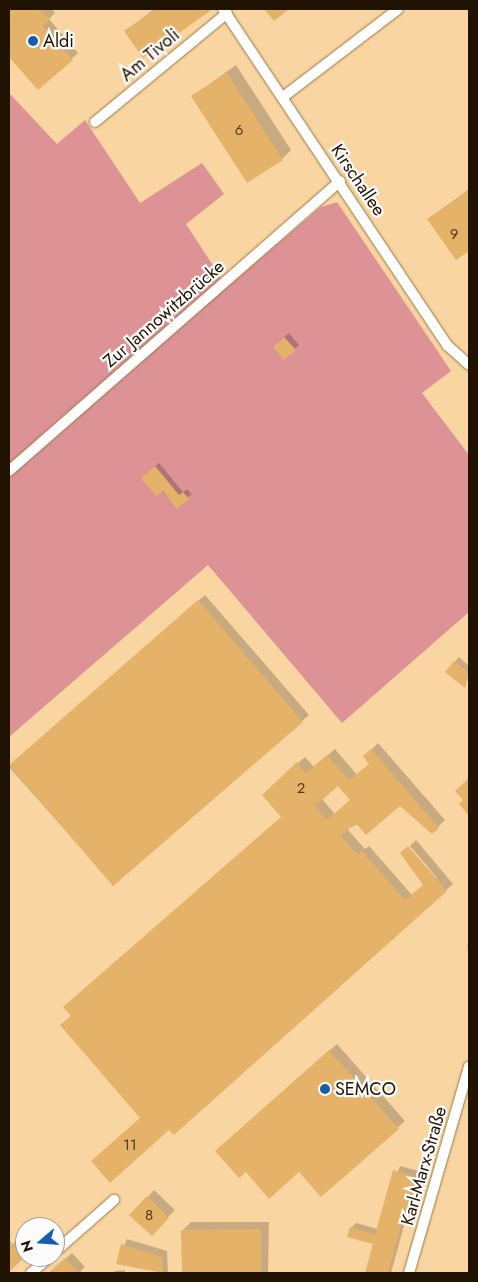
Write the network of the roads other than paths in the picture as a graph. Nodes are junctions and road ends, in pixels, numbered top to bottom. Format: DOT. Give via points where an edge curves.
graph roads {
  1 [pos="398,9"];
  2 [pos="225,11"];
  3 [pos="283,97"];
  4 [pos="95,122"];
  5 [pos="340,181"];
  6 [pos="469,365"];
  7 [pos="9,471"];
  8 [pos="469,1067"];
  9 [pos="114,1200"];
  10 [pos="65,1243"];
  11 [pos="409,1273"];
  1 -- 3 [label="street"];
  2 -- 3 [label="street, Kirschallee"];
  2 -- 4 [label="street, Am Tivoli"];
  3 -- 5 [label="street, Kirschallee"];
  5 -- 6 [label="street, Kirschallee" via="448,346"];
  5 -- 7 [label="street, Zur Jannowitzbrücke"];
  8 -- 11 [label="street, Karl-Marx-Straße"];
  9 -- 10 [label="street"];
}
